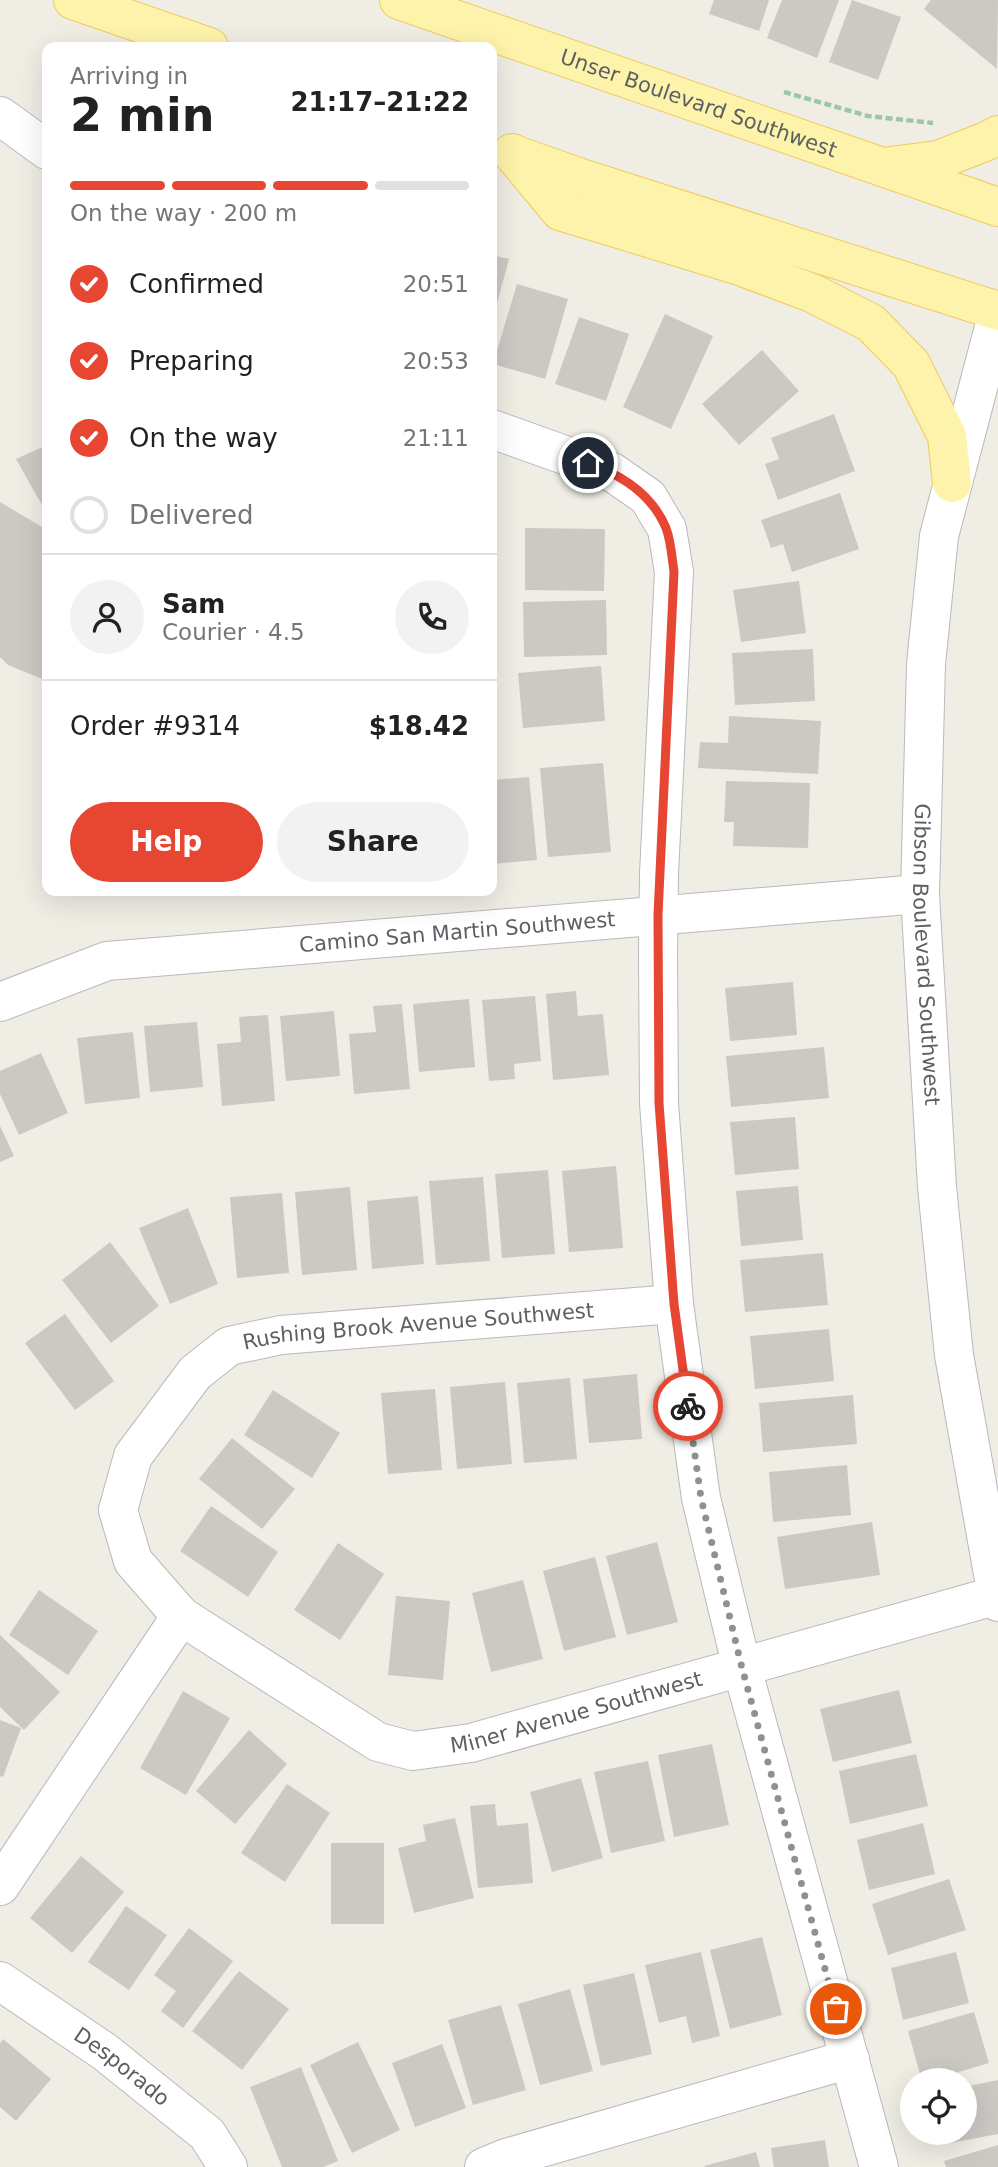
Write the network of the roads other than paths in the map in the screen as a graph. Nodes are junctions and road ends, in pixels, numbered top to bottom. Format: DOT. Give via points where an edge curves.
graph roads {
  1 [pos="73,0"];
  2 [pos="399,0"];
  3 [pos="195,42"];
  4 [pos="0,116"];
  5 [pos="998,135"];
  6 [pos="42,146"];
  7 [pos="502,150"];
  8 [pos="881,167"];
  9 [pos="998,207"];
  10 [pos="998,312"];
  11 [pos="497,431"];
  12 [pos="952,483"];
  13 [pos="920,894"];
  14 [pos="658,915"];
  15 [pos="0,1002"];
  16 [pos="674,1304"];
  17 [pos="998,1597"];
  18 [pos="181,1616"];
  19 [pos="742,1668"];
  20 [pos="0,1886"];
  21 [pos="0,1981"];
  22 [pos="850,2059"];
  23 [pos="228,2167"];
  24 [pos="484,2167"];
  25 [pos="880,2167"];
  1 -- 3 [label="main road"];
  2 -- 8 [label="main road, Unser Boulevard Southwest"];
  4 -- 6 [label="street"];
  5 -- 8 [label="main road" via="937,160"];
  7 -- 10 [label="main road"];
  7 -- 12 [label="main road" via="560,212 737,265 813,293 871,323 911,364 947,436"];
  8 -- 9 [label="main road, Unser Boulevard Southwest"];
  10 -- 12 [label="street, Gibson Boulevard Southwest"];
  11 -- 14 [label="street" via="612,472 648,497 667,530 674,572"];
  12 -- 13 [label="street, Gibson Boulevard Southwest" via="939,536 926,664"];
  13 -- 14 [label="street, Camino San Martin Southwest"];
  13 -- 17 [label="street, Gibson Boulevard Southwest" via="937,1187 954,1355"];
  14 -- 15 [label="street, Camino San Martin Southwest" via="107,961"];
  14 -- 16 [label="street" via="659,1103"];
  16 -- 18 [label="street, Rushing Brook Avenue Southwest" via="281,1335 229,1346 195,1373 133,1456 118,1510 133,1561"];
  16 -- 19 [label="street" via="701,1498"];
  17 -- 19 [label="street, Miner Avenue Southwest"];
  18 -- 19 [label="street, Miner Avenue Southwest" via="377,1742 413,1751 471,1742"];
  18 -- 20 [label="street"];
  19 -- 22 [label="street"];
  21 -- 23 [label="street, Desporado" via="105,2052 207,2134"];
  22 -- 24 [label="street"];
  22 -- 25 [label="street"];
}
